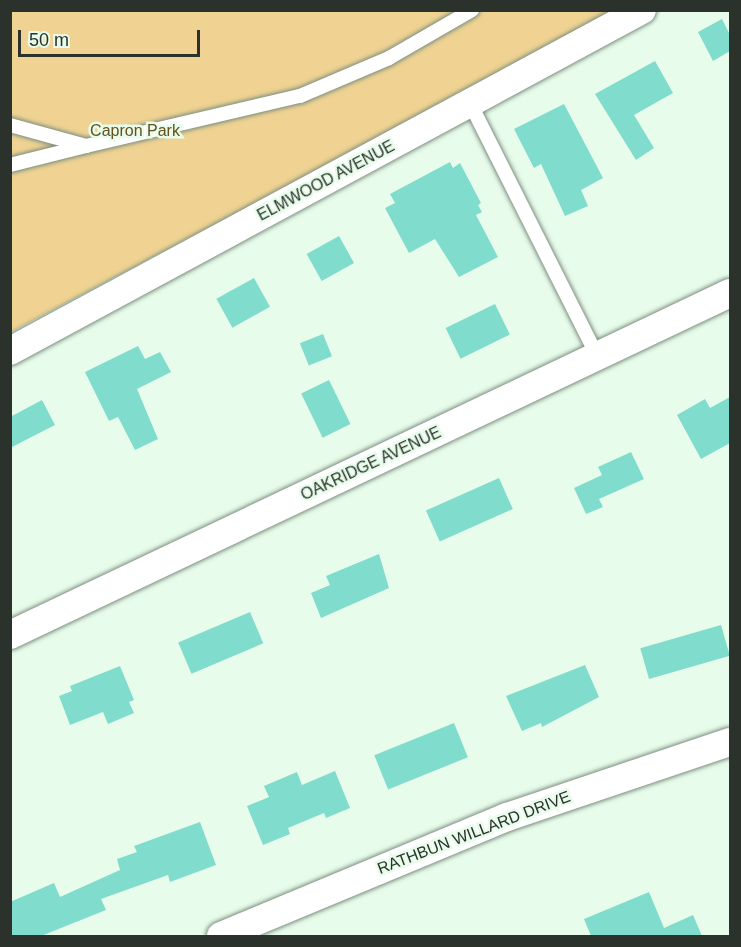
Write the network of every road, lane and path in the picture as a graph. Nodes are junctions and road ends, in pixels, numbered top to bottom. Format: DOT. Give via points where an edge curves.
graph roads {
  1 [pos="472,10"];
  2 [pos="642,10"];
  3 [pos="470,104"];
  4 [pos="10,125"];
  5 [pos="86,146"];
  6 [pos="10,165"];
  7 [pos="730,293"];
  8 [pos="10,351"];
  9 [pos="597,356"];
  10 [pos="10,635"];
  11 [pos="730,742"];
  12 [pos="221,936"];
  1 -- 5 [label="lane" via="389,58 300,96"];
  2 -- 3 [label="street, ELMWOOD AVENUE"];
  3 -- 8 [label="street, ELMWOOD AVENUE"];
  3 -- 9 [label="lane"];
  4 -- 5 [label="lane"];
  5 -- 6 [label="lane"];
  7 -- 9 [label="street, OAKRIDGE AVENUE"];
  9 -- 10 [label="street, OAKRIDGE AVENUE"];
  11 -- 12 [label="street, RATHBUN WILLARD DRIVE" via="507,817"];
}
